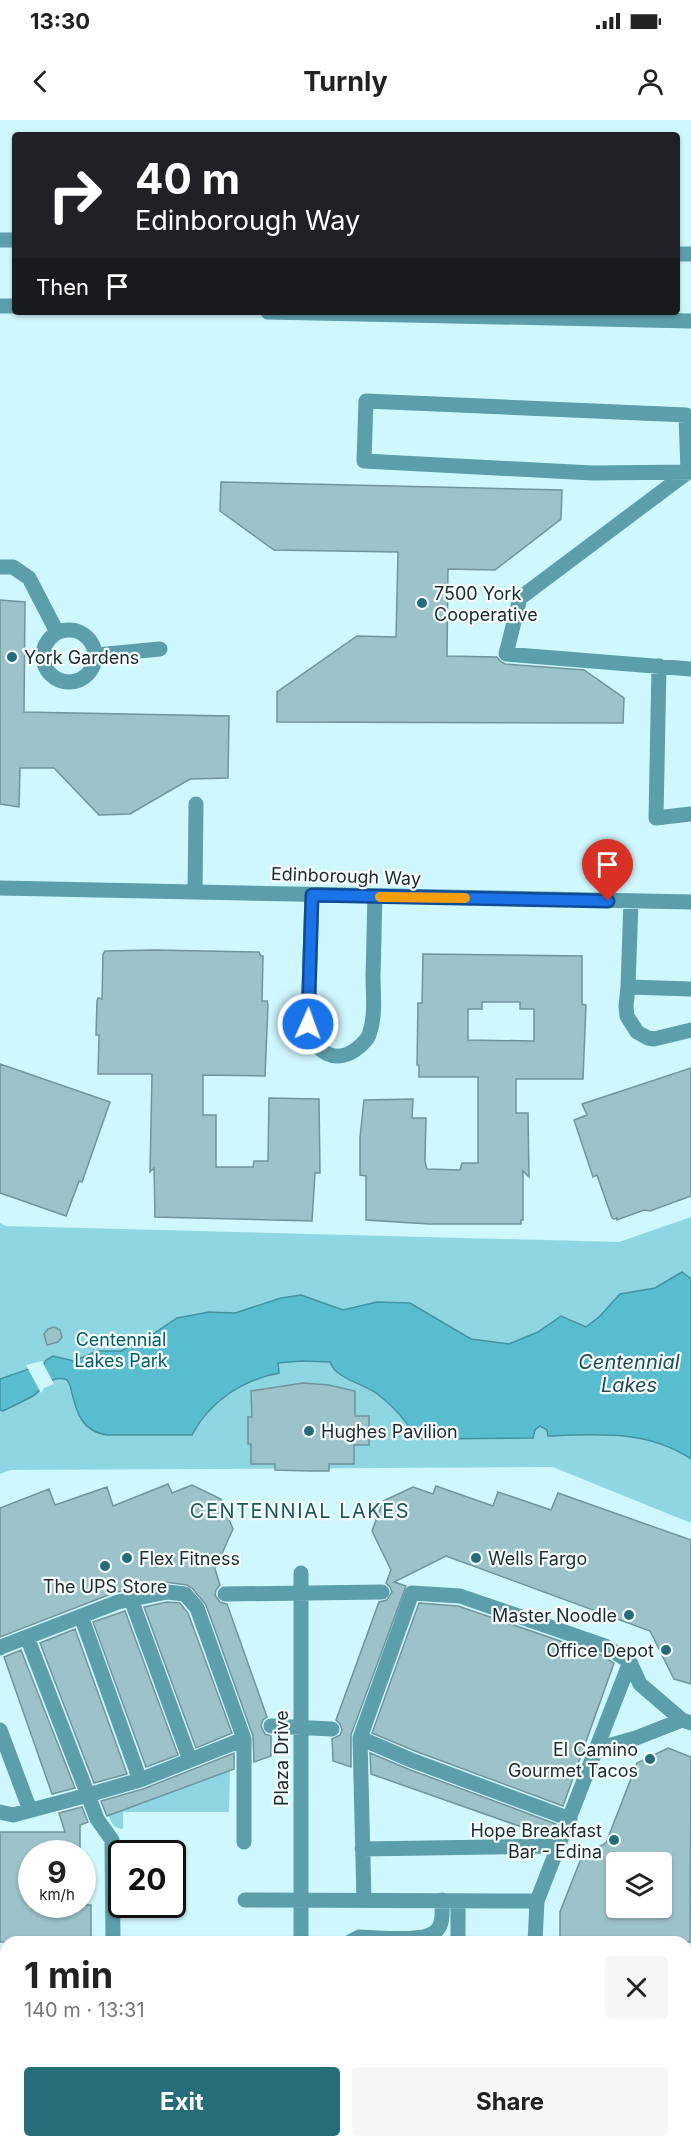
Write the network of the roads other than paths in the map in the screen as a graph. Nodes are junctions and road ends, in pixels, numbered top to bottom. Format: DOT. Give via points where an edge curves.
graph roads {
  1 [pos="409,315"];
  2 [pos="691,321"];
  3 [pos="690,472"];
  4 [pos="0,567"];
  5 [pos="57,632"];
  6 [pos="160,649"];
  7 [pos="96,655"];
  8 [pos="658,666"];
  9 [pos="691,669"];
  10 [pos="196,804"];
  11 [pos="691,814"];
  12 [pos="0,888"];
  13 [pos="195,892"];
  14 [pos="312,895"];
  15 [pos="375,897"];
  16 [pos="631,901"];
  17 [pos="691,902"];
  18 [pos="628,987"];
  19 [pos="691,989"];
  20 [pos="691,1030"];
  21 [pos="301,1573"];
  22 [pos="382,1593"];
  23 [pos="225,1594"];
  24 [pos="301,1594"];
  25 [pos="131,1599"];
  26 [pos="81,1616"];
  27 [pos="27,1637"];
  28 [pos="0,1648"];
  29 [pos="630,1662"];
  30 [pos="687,1722"];
  31 [pos="271,1726"];
  32 [pos="301,1728"];
  33 [pos="332,1729"];
  34 [pos="0,1730"];
  35 [pos="360,1738"];
  36 [pos="244,1739"];
  37 [pos="597,1749"];
  38 [pos="190,1760"];
  39 [pos="140,1780"];
  40 [pos="88,1795"];
  41 [pos="30,1810"];
  42 [pos="0,1812"];
  43 [pos="570,1819"];
  44 [pos="244,1842"];
  45 [pos="558,1846"];
  46 [pos="362,1849"];
  47 [pos="244,1899"];
  48 [pos="364,1900"];
  49 [pos="450,1900"];
  50 [pos="300,1901"];
  51 [pos="537,1901"];
  52 [pos="112,1936"];
  53 [pos="301,1936"];
  54 [pos="428,1936"];
  55 [pos="457,1936"];
  56 [pos="535,1936"];
  1 -- 2 [label="street"];
  3 -- 3 [label="street" via="592,473 364,461 366,402 686,415"];
  3 -- 8 [label="street" via="520,598 506,654"];
  4 -- 5 [label="street" via="13,567 29,578"];
  5 -- 7 [label="street" via="82,633 94,646"];
  5 -- 7 [label="street" via="43,653 52,677 77,681 91,671"];
  6 -- 7 [label="street"];
  8 -- 9 [label="street"];
  8 -- 11 [label="street" via="656,818"];
  10 -- 13 [label="street"];
  12 -- 13 [label="street, Edinborough Way"];
  13 -- 14 [label="street, Edinborough Way"];
  14 -- 15 [label="street, Edinborough Way"];
  14 -- 15 [label="street" via="309,1032 318,1048 337,1056 354,1052 364,1042 373,1017"];
  15 -- 16 [label="street, Edinborough Way"];
  16 -- 17 [label="street, Edinborough Way"];
  16 -- 18 [label="street"];
  18 -- 19 [label="street"];
  18 -- 20 [label="street" via="627,1016 637,1032 654,1039"];
  21 -- 24 [label="street, Plaza Drive"];
  22 -- 24 [label="street"];
  23 -- 24 [label="street"];
  24 -- 32 [label="street, Plaza Drive"];
  25 -- 26 [label="street"];
  25 -- 36 [label="street" via="167,1592 185,1594 197,1608"];
  25 -- 38 [label="street"];
  26 -- 27 [label="street"];
  26 -- 39 [label="street"];
  27 -- 28 [label="street"];
  27 -- 40 [label="street"];
  29 -- 30 [label="street" via="640,1684"];
  29 -- 35 [label="street" via="605,1646 460,1596 412,1593"];
  29 -- 37 [label="street"];
  30 -- 37 [label="street"];
  31 -- 32 [label="street"];
  32 -- 33 [label="street"];
  32 -- 50 [label="street, Plaza Drive"];
  34 -- 41 [label="street"];
  35 -- 43 [label="street"];
  35 -- 46 [label="street"];
  36 -- 38 [label="street"];
  36 -- 44 [label="street"];
  37 -- 43 [label="street"];
  38 -- 39 [label="street"];
  39 -- 40 [label="street"];
  40 -- 41 [label="street"];
  40 -- 52 [label="street" via="97,1819 112,1840"];
  41 -- 42 [label="street" via="13,1815"];
  43 -- 45 [label="street"];
  45 -- 46 [label="street"];
  45 -- 51 [label="street"];
  46 -- 48 [label="street"];
  47 -- 50 [label="street"];
  48 -- 49 [label="street"];
  48 -- 50 [label="street"];
  49 -- 51 [label="street"];
  49 -- 54 [label="street" via="436,1932"];
  49 -- 55 [label="street"];
  50 -- 53 [label="street, Plaza Drive"];
  51 -- 56 [label="street"];
}
